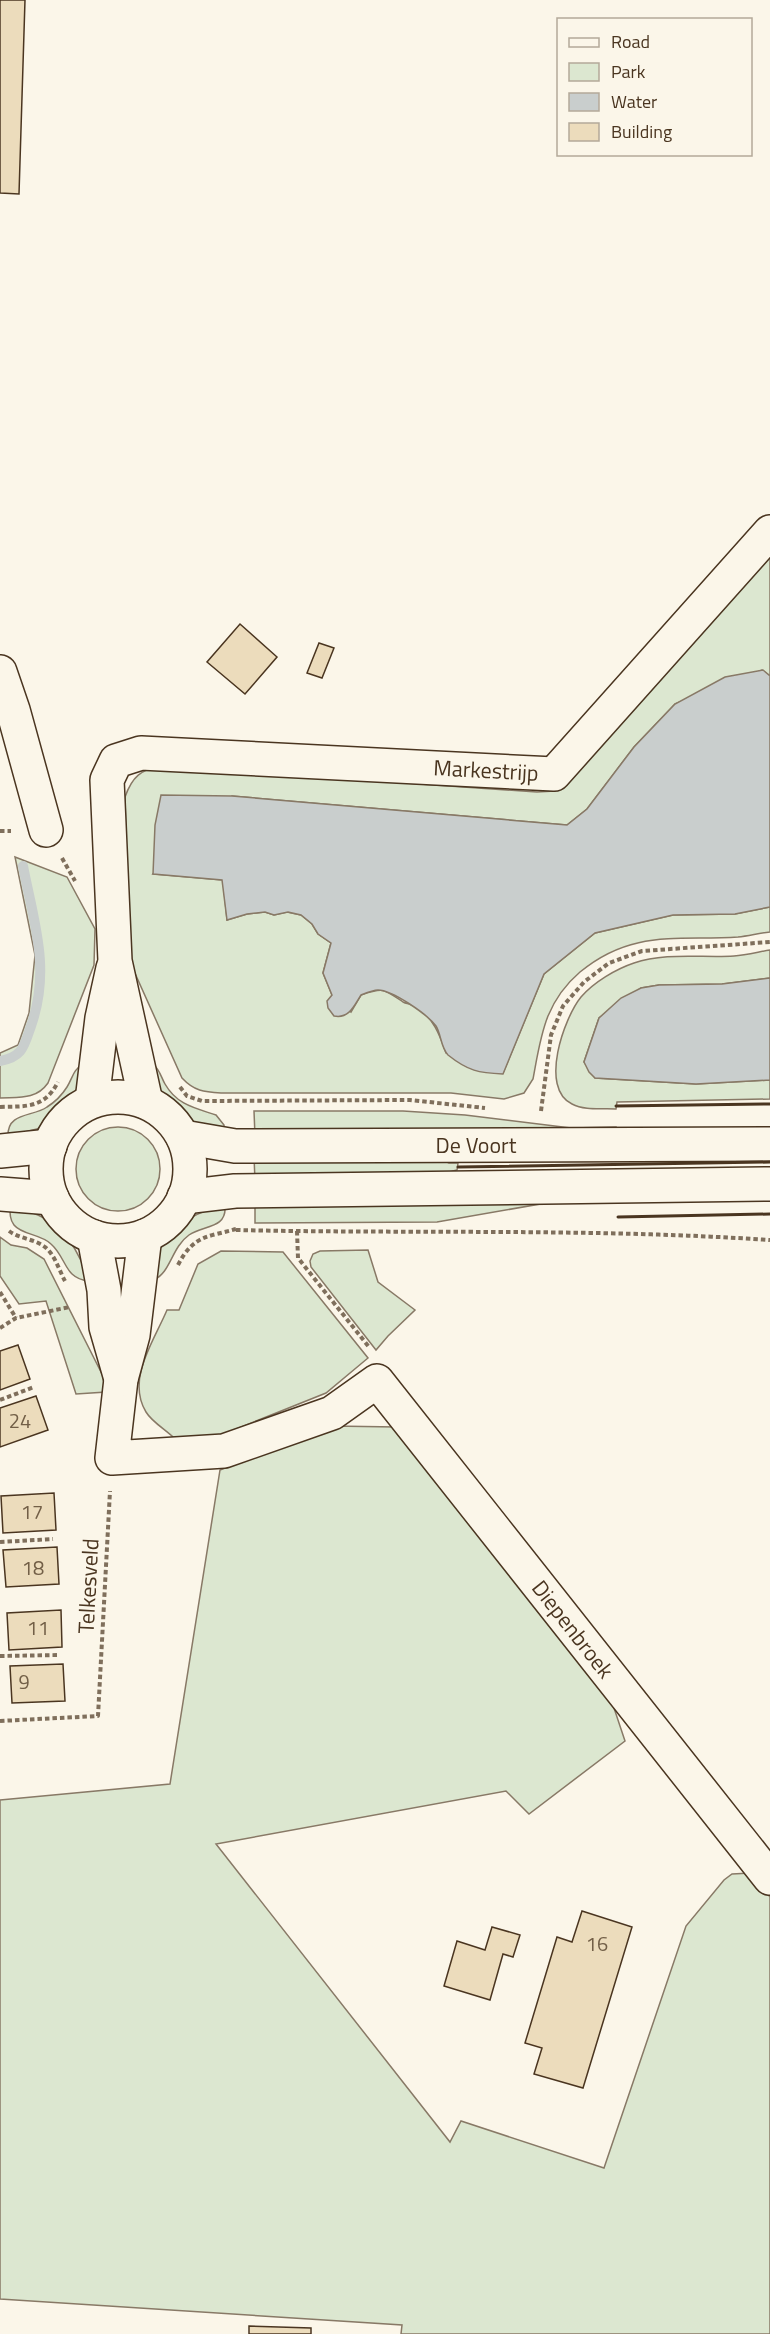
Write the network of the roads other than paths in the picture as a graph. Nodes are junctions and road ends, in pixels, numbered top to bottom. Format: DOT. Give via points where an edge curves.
graph roads {
  1 [pos="770,532"];
  2 [pos="0,672"];
  3 [pos="46,830"];
  4 [pos="115,961"];
  5 [pos="92,1101"];
  6 [pos="146,1102"];
  7 [pos="183,1137"];
  8 [pos="770,1144"];
  9 [pos="50,1146"];
  10 [pos="0,1151"];
  11 [pos="770,1184"];
  12 [pos="0,1194"];
  13 [pos="184,1197"];
  14 [pos="52,1198"];
  15 [pos="145,1236"];
  16 [pos="94,1237"];
  17 [pos="122,1379"];
  18 [pos="770,1878"];
  1 -- 4 [label="street, Markestrijp" via="554,774 141,753 116,761 107,780"];
  2 -- 3 [label="street"];
  4 -- 5 [label="street" via="102,1018"];
  4 -- 6 [label="street"];
  5 -- 6 [label="street" via="129,1097"];
  5 -- 9 [label="street" via="59,1127"];
  6 -- 7 [label="street" via="168,1116"];
  7 -- 8 [label="street, De Voort" via="235,1146"];
  7 -- 13 [label="street" via="190,1178"];
  9 -- 10 [label="street"];
  9 -- 14 [label="street" via="46,1172"];
  11 -- 13 [label="street, De Voort" via="236,1191"];
  12 -- 14 [label="street"];
  13 -- 15 [label="street" via="162,1227"];
  14 -- 16 [label="street" via="62,1215"];
  15 -- 16 [label="street" via="119,1241"];
  15 -- 17 [label="street" via="134,1335"];
  16 -- 17 [label="street" via="106,1328"];
  17 -- 18 [label="street, Diepenbroek" via="112,1458 224,1451 332,1413 377,1381"];
}
